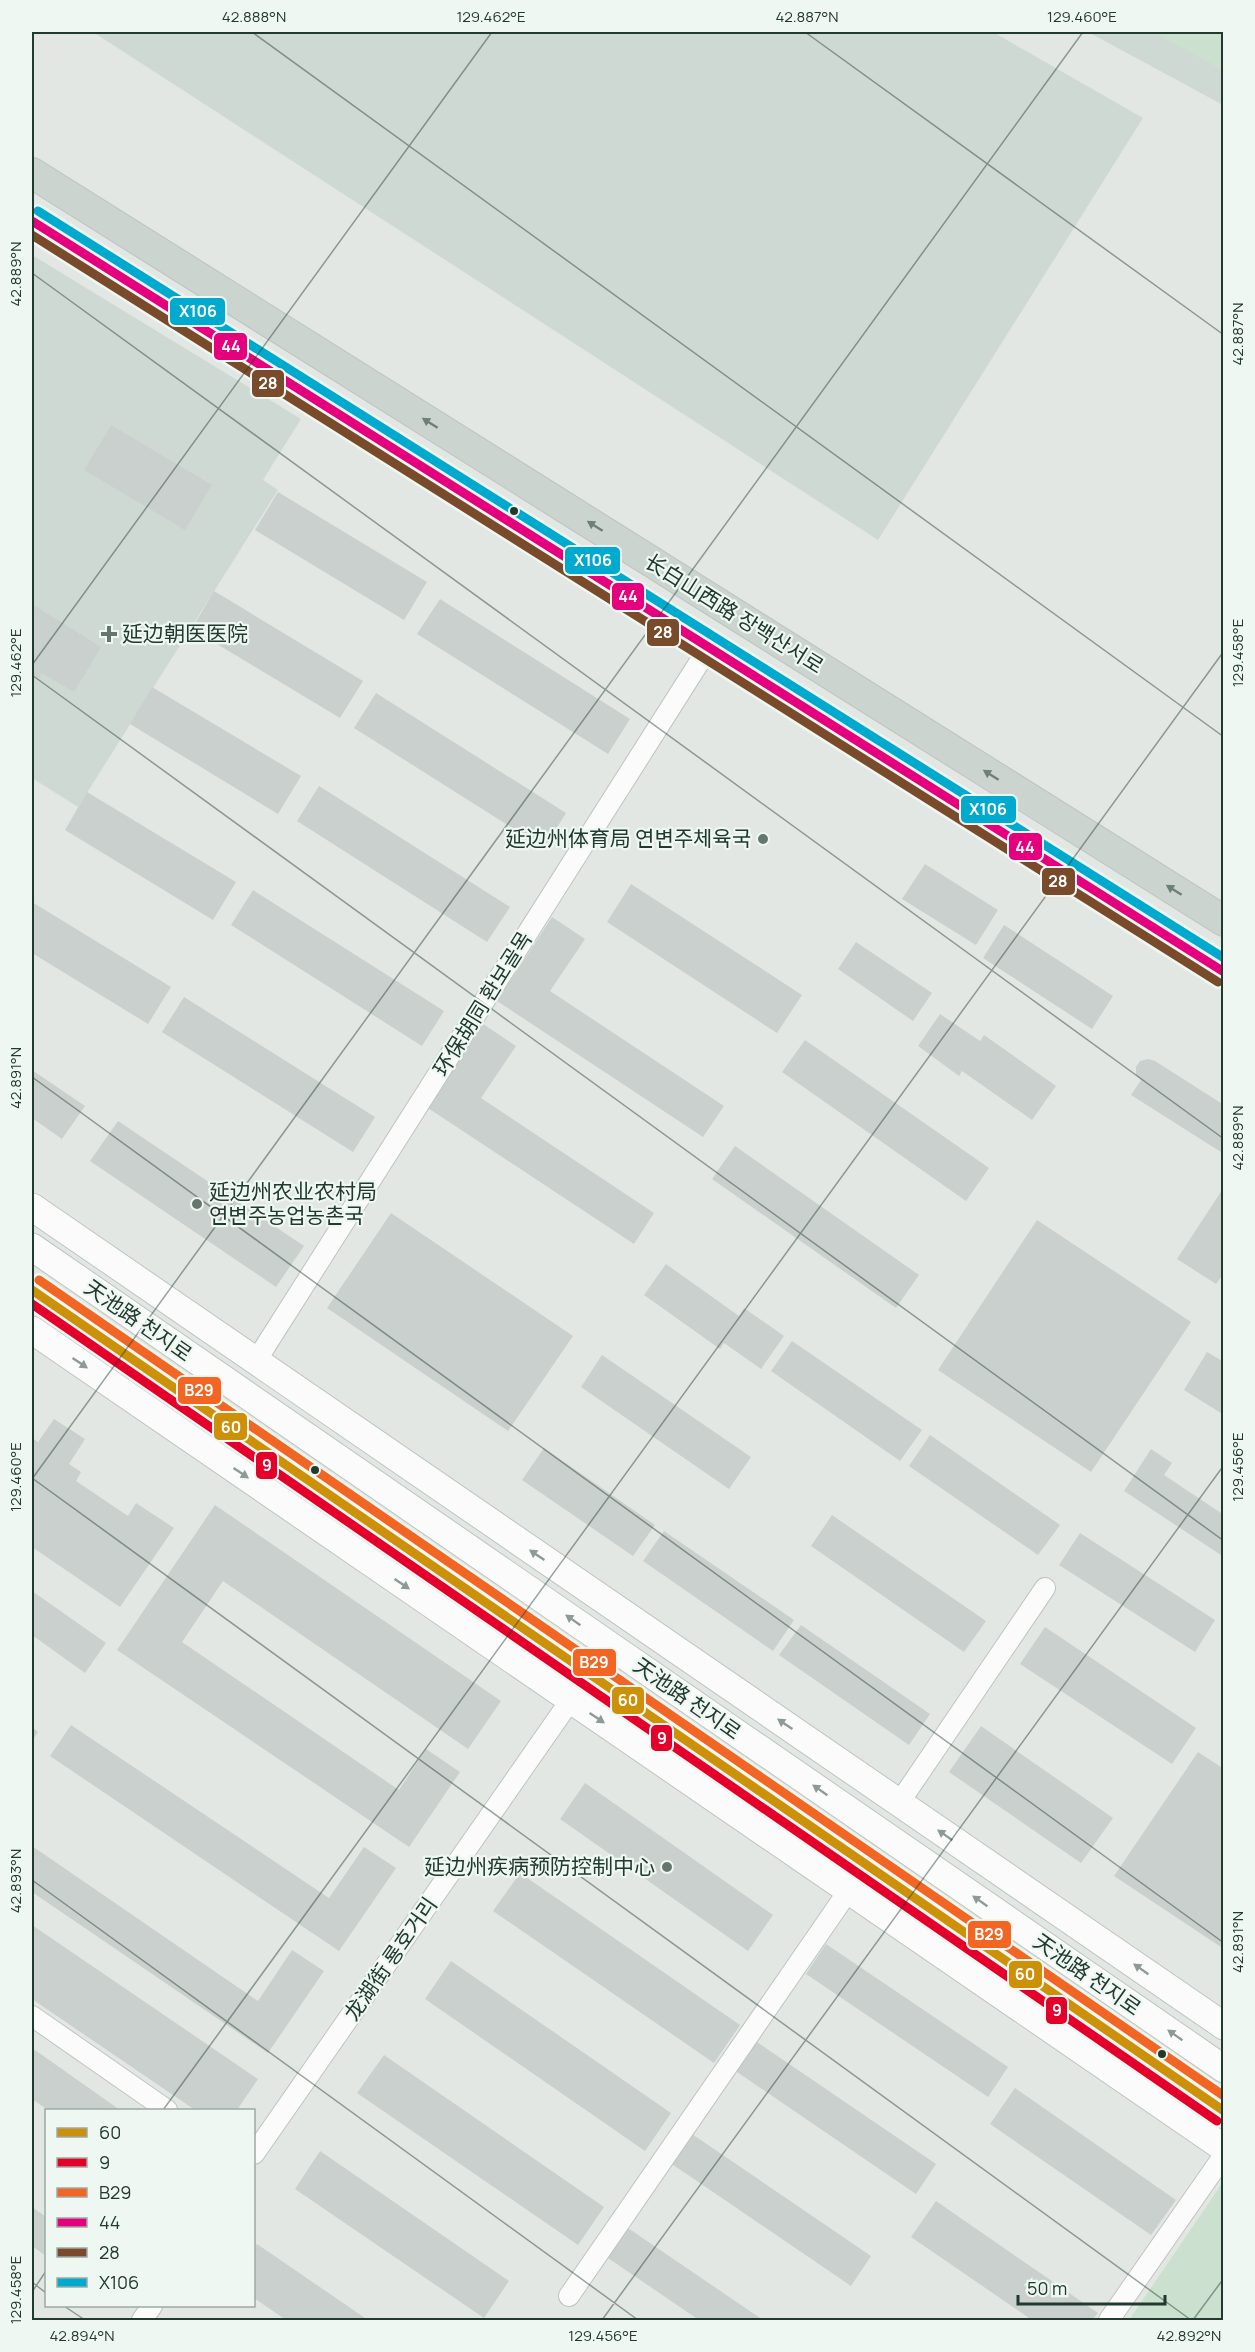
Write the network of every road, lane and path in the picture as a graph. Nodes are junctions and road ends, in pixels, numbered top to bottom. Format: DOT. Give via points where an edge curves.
graph roads {
  1 [pos="32,173"];
  2 [pos="32,221"];
  3 [pos="709,646"];
  4 [pos="1224,921"];
  5 [pos="1224,972"];
  6 [pos="32,1207"];
  7 [pos="32,1247"];
  8 [pos="32,1290"];
  9 [pos="54,1306"];
  10 [pos="33,1334"];
  11 [pos="256,1361"];
  12 [pos="1045,1588"];
  13 [pos="609,1646"];
  14 [pos="590,1675"];
  15 [pos="572,1701"];
  16 [pos="899,1803"];
  17 [pos="849,1890"];
  18 [pos="32,2016"];
  19 [pos="1224,2026"];
  20 [pos="1224,2069"];
  21 [pos="166,2109"];
  22 [pos="1224,2111"];
  23 [pos="1224,2148"];
  24 [pos="255,2153"];
  25 [pos="1224,2155"];
  26 [pos="569,2296"];
  27 [pos="151,2307"];
  28 [pos="142,2320"];
  29 [pos="1109,2320"];
  4 -- 1 [label="main road, 长白山西路 장백산서로, one-way"];
  2 -- 3 [label="main road, 长白山西路 장백산서로"];
  3 -- 5 [label="main road, 长白山西路 장백산서로"];
  3 -- 11 [label="street, 环保胡同 환보골목"];
  6 -- 11 [label="main road, 天池路 천지로"];
  13 -- 7 [label="main road, 天池路 천지로, one-way"];
  8 -- 9 [label="main road, 天池路 천지로"];
  9 -- 10 [label="street"];
  9 -- 14 [label="main road, 天池路 천지로"];
  10 -- 15 [label="main road, one-way"];
  16 -- 11 [label="main road, 天池路 천지로, one-way"];
  12 -- 16 [label="street"];
  13 -- 14 [label="street, 龙湖街 룡호거리"];
  20 -- 13 [label="main road, 天池路 천지로, one-way"];
  14 -- 15 [label="street, 龙湖街 룡호거리"];
  14 -- 22 [label="main road, 天池路 천지로"];
  15 -- 17 [label="main road, one-way"];
  15 -- 24 [label="street, 龙湖街 룡호거리"];
  19 -- 16 [label="main road, 天池路 천지로, one-way"];
  17 -- 23 [label="main road"];
  17 -- 26 [label="street"];
  18 -- 21 [label="street"];
  25 -- 29 [label="street"];
  27 -- 28 [label="street"];
}
